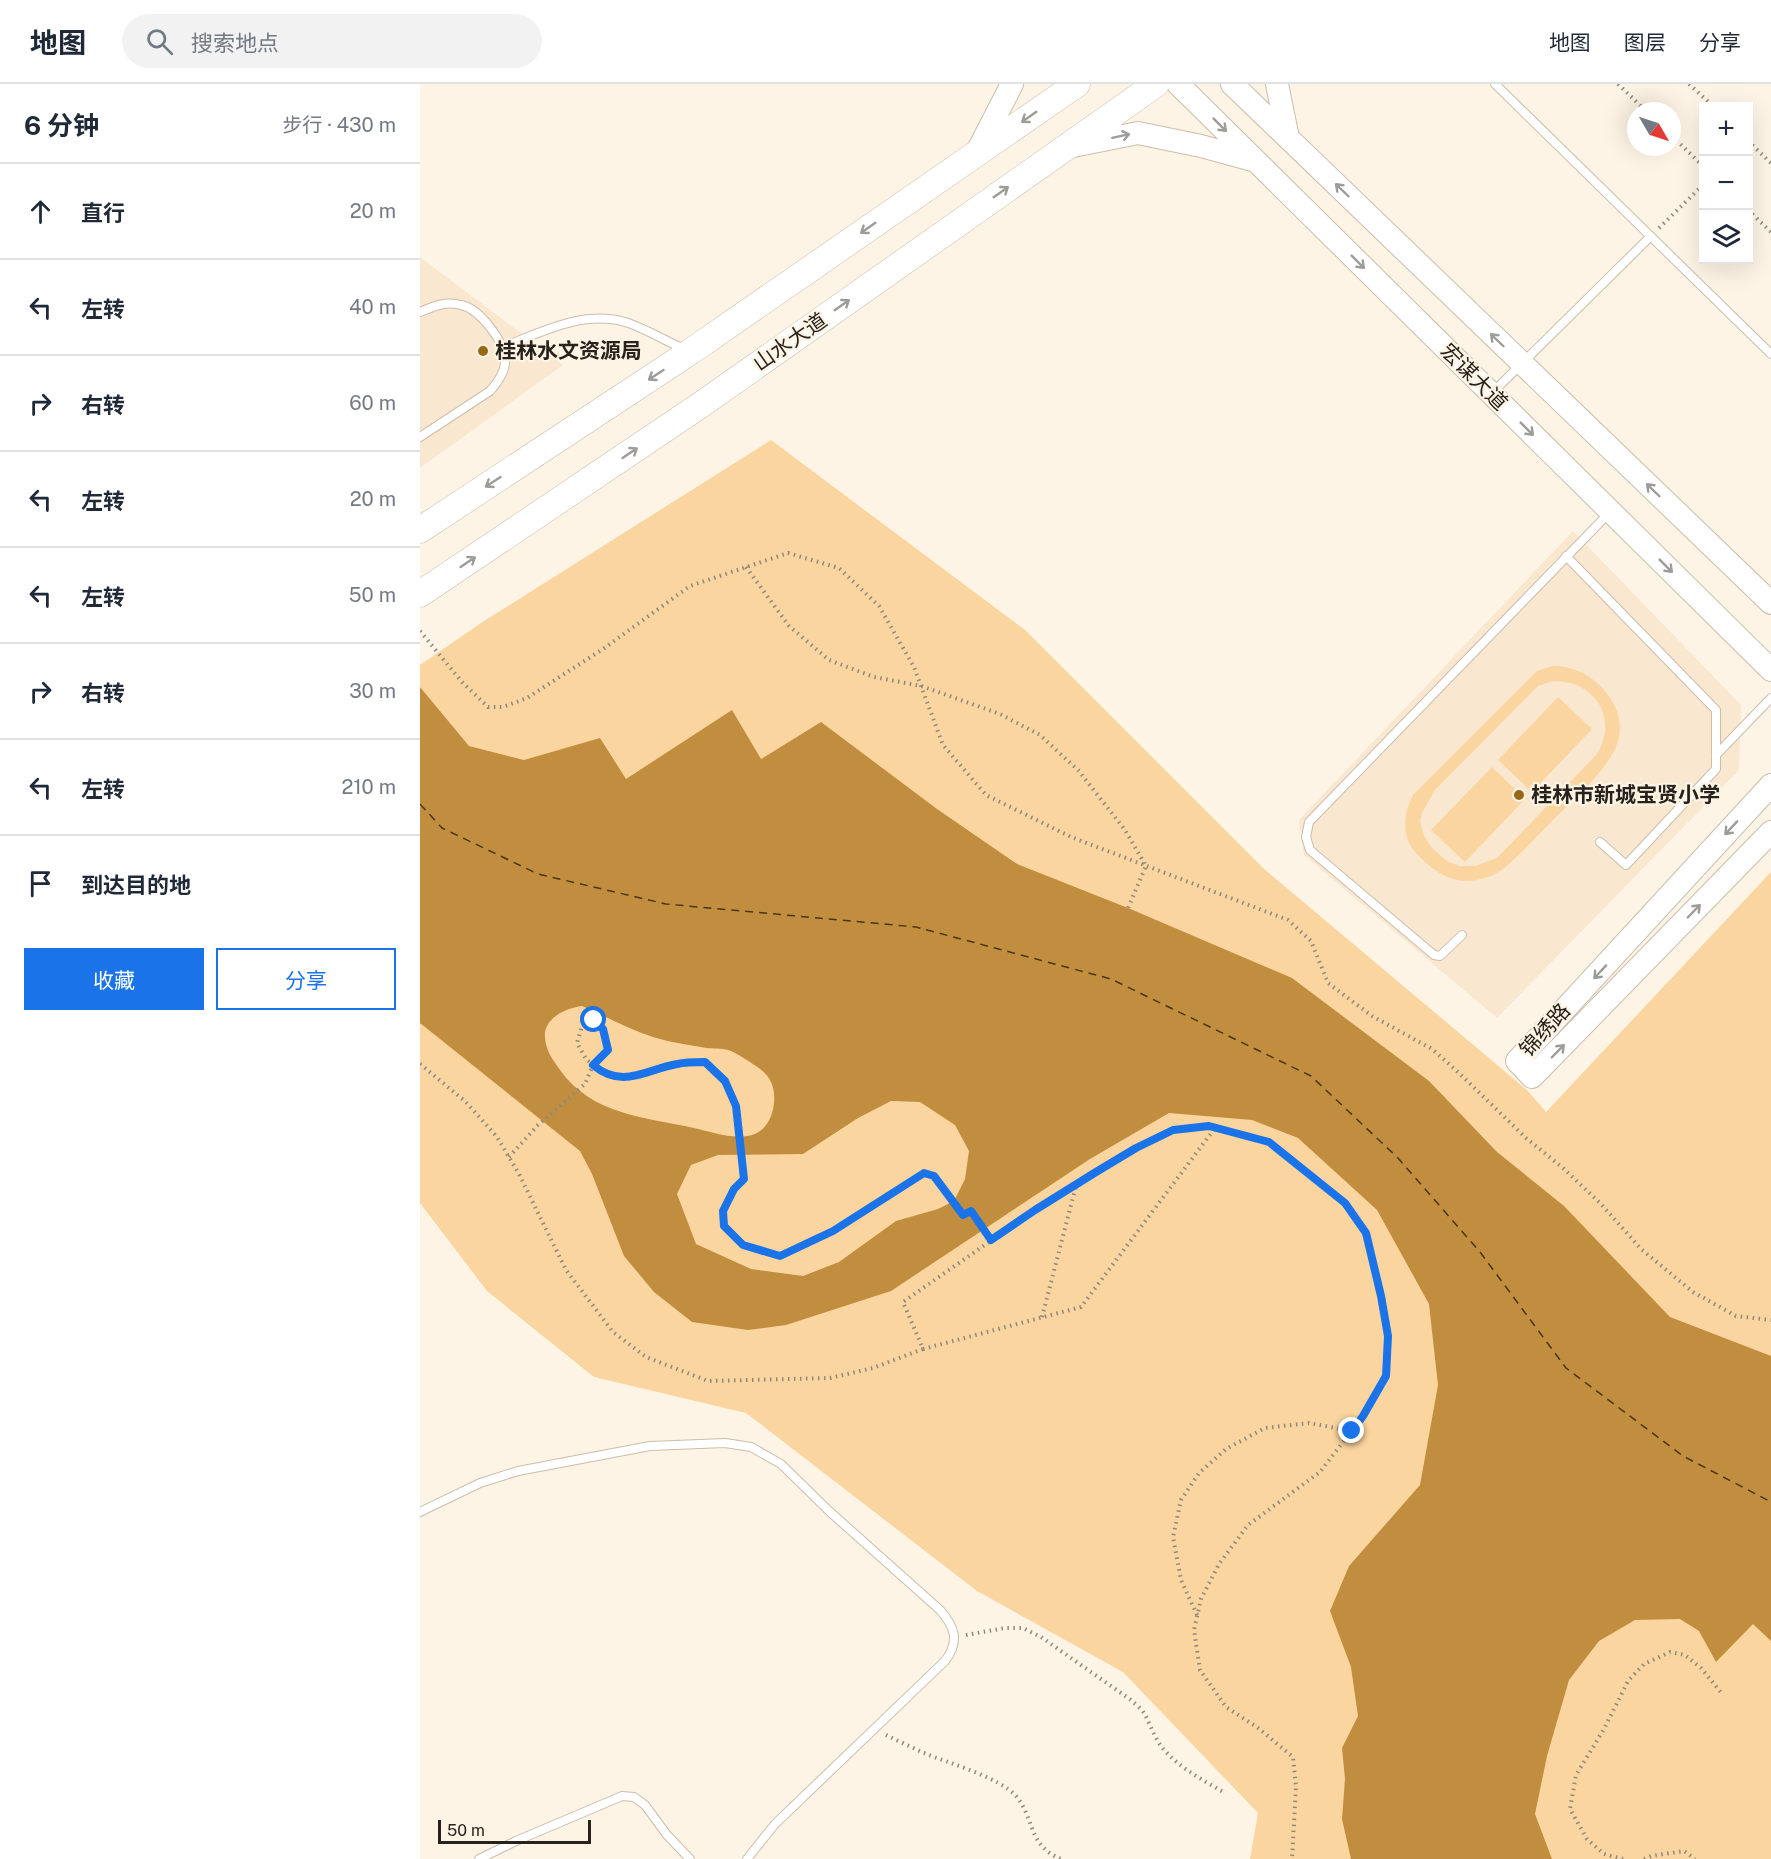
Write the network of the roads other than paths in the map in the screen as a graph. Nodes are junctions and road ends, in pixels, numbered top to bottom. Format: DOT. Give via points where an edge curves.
graph roads {
  1 [pos="1012,84"];
  2 [pos="1077,84"];
  3 [pos="1156,84"];
  4 [pos="1178,84"];
  5 [pos="1232,84"];
  6 [pos="1276,84"];
  7 [pos="1495,84"];
  8 [pos="1288,138"];
  9 [pos="1064,148"];
  10 [pos="976,154"];
  11 [pos="1256,161"];
  12 [pos="1650,237"];
  13 [pos="420,312"];
  14 [pos="504,346"];
  15 [pos="690,352"];
  16 [pos="1771,354"];
  17 [pos="1522,365"];
  18 [pos="1491,394"];
  19 [pos="420,437"];
  20 [pos="1610,511"];
  21 [pos="420,530"];
  22 [pos="1566,556"];
  23 [pos="420,594"];
  24 [pos="1771,603"];
  25 [pos="1771,670"];
  26 [pos="1771,698"];
  27 [pos="1716,755"];
  28 [pos="1771,785"];
  29 [pos="1771,832"];
  30 [pos="1600,842"];
  31 [pos="1462,935"];
  32 [pos="420,1512"];
  33 [pos="479,1859"];
  34 [pos="690,1859"];
  35 [pos="747,1859"];
  1 -- 10 [label="main road"];
  2 -- 10 [label="main road, one-way"];
  3 -- 9 [label="main road, 山水大道"];
  4 -- 11 [label="main road, 宏谋大道, one-way"];
  5 -- 8 [label="main road, 宏谋大道"];
  6 -- 8 [label="main road"];
  7 -- 12 [label="lane"];
  17 -- 8 [label="main road, 宏谋大道, one-way"];
  9 -- 11 [label="main road, one-way" via="1138,133"];
  23 -- 9 [label="main road, 山水大道, one-way" via="702,404"];
  10 -- 15 [label="main road, one-way"];
  11 -- 18 [label="main road, 宏谋大道, one-way"];
  12 -- 16 [label="lane"];
  12 -- 17 [label="lane"];
  13 -- 14 [label="lane" via="445,303 464,305 484,321"];
  14 -- 15 [label="lane" via="575,321 599,318 625,322"];
  14 -- 19 [label="lane" via="506,364 496,384"];
  15 -- 21 [label="main road, one-way"];
  17 -- 18 [label="lane"];
  24 -- 17 [label="main road, 宏谋大道, one-way"];
  18 -- 20 [label="main road, 宏谋大道, one-way"];
  20 -- 22 [label="lane"];
  20 -- 25 [label="main road, 宏谋大道, one-way"];
  22 -- 27 [label="lane" via="1716,710"];
  22 -- 31 [label="lane" via="1307,826 1310,850 1434,955 1440,956"];
  26 -- 27 [label="lane"];
  27 -- 30 [label="lane" via="1716,769 1626,865"];
  28 -- 29 [label="main road, 锦绣路, one-way" via="1517,1061 1532,1077"];
  32 -- 35 [label="lane" via="480,1483 518,1471 650,1446 725,1443 751,1447 781,1464 946,1617 955,1637 945,1661 775,1824"];
  33 -- 34 [label="lane" via="622,1796 634,1797 645,1805"];
}
